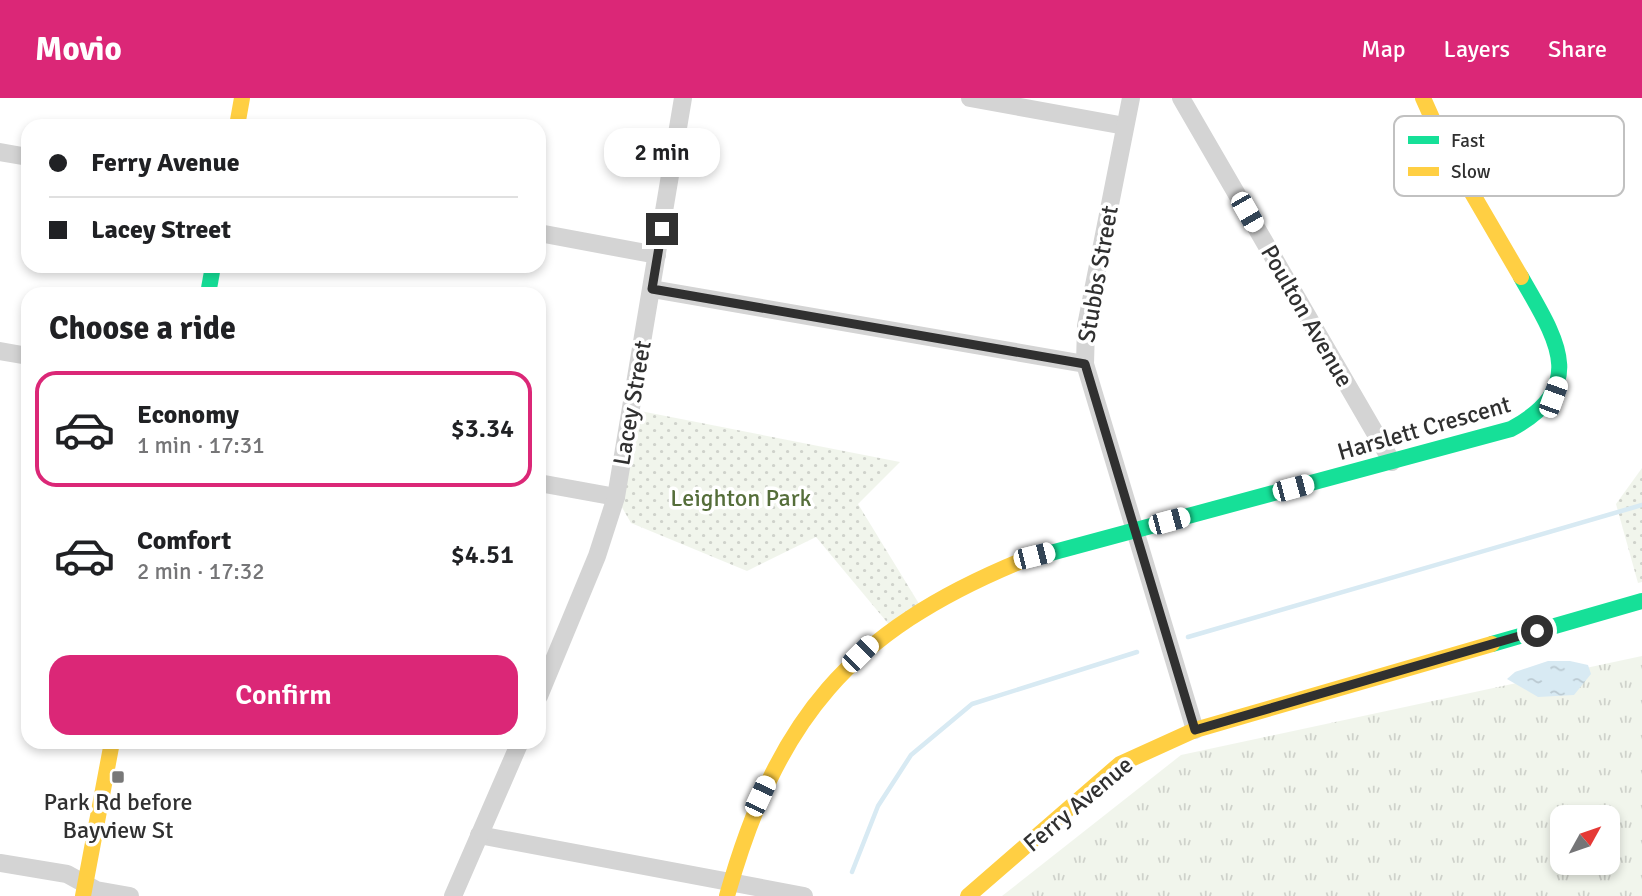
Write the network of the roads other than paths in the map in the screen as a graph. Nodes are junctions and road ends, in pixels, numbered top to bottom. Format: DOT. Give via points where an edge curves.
graph roads {
  1 [pos="242,98"];
  2 [pos="683,98"];
  3 [pos="970,98"];
  4 [pos="1131,98"];
  5 [pos="1181,98"];
  6 [pos="1423,98"];
  7 [pos="1431,116"];
  8 [pos="238,119"];
  9 [pos="1125,126"];
  10 [pos="0,152"];
  11 [pos="21,156"];
  12 [pos="1473,196"];
  13 [pos="546,234"];
  14 [pos="657,255"];
  15 [pos="652,289"];
  16 [pos="0,351"];
  17 [pos="21,355"];
  18 [pos="1085,364"];
  19 [pos="1391,461"];
  20 [pos="546,484"];
  21 [pos="616,497"];
  22 [pos="1137,530"];
  23 [pos="1642,601"];
  24 [pos="546,679"];
  25 [pos="1195,730"];
  26 [pos="111,749"];
  27 [pos="517,749"];
  28 [pos="479,835"];
  29 [pos="0,863"];
  30 [pos="84,890"];
  31 [pos="728,890"];
  32 [pos="130,896"];
  33 [pos="453,896"];
  34 [pos="804,896"];
  35 [pos="968,896"];
  1 -- 8 [label="street"];
  2 -- 14 [label="street, Lacey Street"];
  3 -- 9 [label="street"];
  4 -- 9 [label="street, Stubbs Street"];
  5 -- 19 [label="street, Poulton Avenue"];
  6 -- 7 [label="street, Harslett Crescent"];
  9 -- 18 [label="street, Stubbs Street" via="1086,326"];
  10 -- 11 [label="street"];
  12 -- 19 [label="street, Harslett Crescent" via="1555,337 1561,367 1553,397 1528,421 1511,429"];
  13 -- 14 [label="street"];
  14 -- 15 [label="street, Lacey Street"];
  15 -- 18 [label="street"];
  15 -- 21 [label="street, Lacey Street"];
  16 -- 17 [label="street"];
  18 -- 22 [label="street, Stubbs Street"];
  19 -- 22 [label="street, Harslett Crescent"];
  20 -- 21 [label="street"];
  21 -- 24 [label="street, Lacey Street"];
  22 -- 25 [label="street, Stubbs Street"];
  22 -- 31 [label="street, Harslett Crescent" via="998,569 921,607 872,643 827,689 784,747 752,812"];
  23 -- 25 [label="street, Ferry Avenue"];
  25 -- 35 [label="street, Ferry Avenue" via="1120,764"];
  26 -- 30 [label="street"];
  27 -- 28 [label="street"];
  28 -- 31 [label="street"];
  28 -- 33 [label="street"];
  29 -- 30 [label="street" via="67,874"];
  30 -- 32 [label="street"];
  31 -- 34 [label="street"];
}
